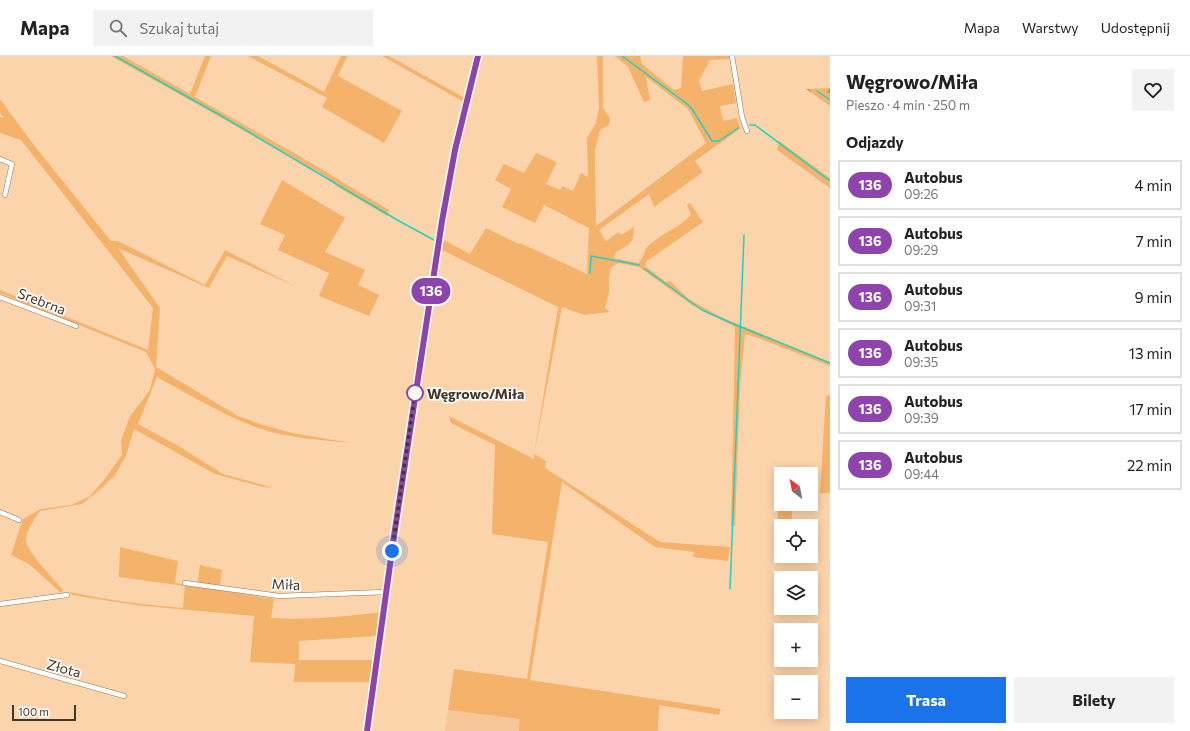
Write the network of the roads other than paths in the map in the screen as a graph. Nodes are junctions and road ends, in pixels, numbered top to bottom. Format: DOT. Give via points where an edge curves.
graph roads {
  1 [pos="478,56"];
  2 [pos="732,56"];
  3 [pos="747,130"];
  4 [pos="0,159"];
  5 [pos="5,195"];
  6 [pos="0,297"];
  7 [pos="76,326"];
  8 [pos="0,512"];
  9 [pos="19,520"];
  10 [pos="185,583"];
  11 [pos="386,592"];
  12 [pos="67,595"];
  13 [pos="0,604"];
  14 [pos="0,661"];
  15 [pos="124,696"];
  16 [pos="367,731"];
  1 -- 11 [label="street" via="455,150 442,221"];
  2 -- 3 [label="street" via="742,117"];
  4 -- 5 [label="street" via="12,164"];
  6 -- 7 [label="street, Srebrna"];
  8 -- 9 [label="street"];
  10 -- 11 [label="street, Miła" via="279,596"];
  11 -- 16 [label="street"];
  12 -- 13 [label="street"];
  14 -- 15 [label="street, Złota"];
}
